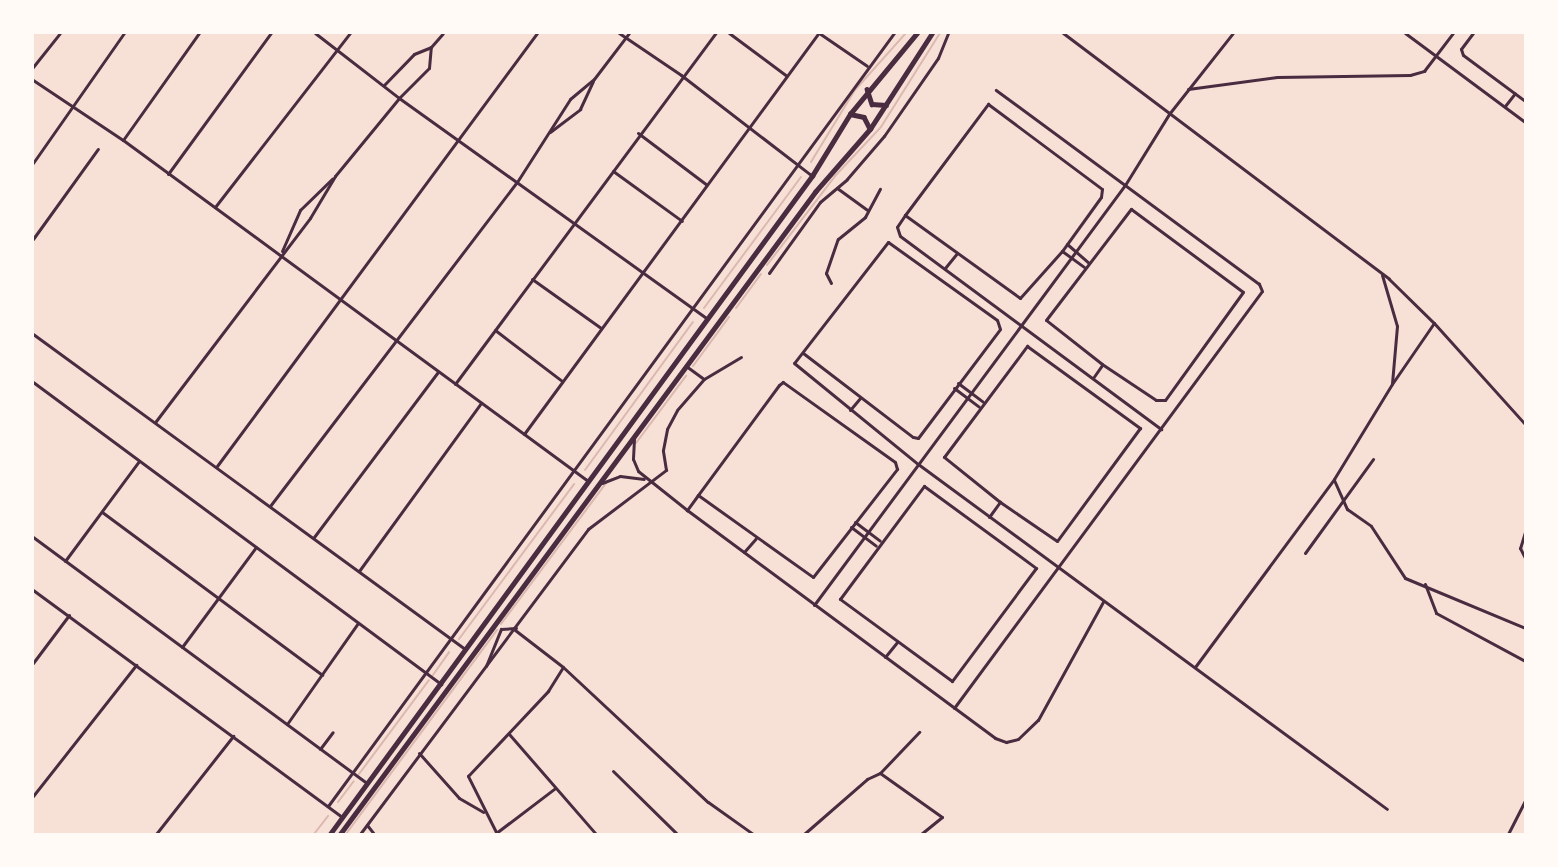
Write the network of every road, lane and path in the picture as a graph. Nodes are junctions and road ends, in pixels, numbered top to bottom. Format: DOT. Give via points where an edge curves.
graph roads {
  1 [pos="60,33"];
  2 [pos="124,33"];
  3 [pos="199,33"];
  4 [pos="271,33"];
  5 [pos="315,33"];
  6 [pos="350,33"];
  7 [pos="443,33"];
  8 [pos="537,33"];
  9 [pos="618,33"];
  10 [pos="629,33"];
  11 [pos="716,33"];
  12 [pos="729,33"];
  13 [pos="819,33"];
  14 [pos="894,33"];
  15 [pos="917,33"];
  16 [pos="932,33"];
  17 [pos="948,33"];
  18 [pos="1063,33"];
  19 [pos="1233,33"];
  20 [pos="1405,33"];
  21 [pos="1452,33"];
  22 [pos="1473,33"];
  23 [pos="626,38"];
  24 [pos="431,47"];
  25 [pos="337,50"];
  26 [pos="1436,56"];
  27 [pos="867,66"];
  28 [pos="33,67"];
  29 [pos="681,75"];
  30 [pos="787,76"];
  31 [pos="594,78"];
  32 [pos="33,80"];
  33 [pos="384,85"];
  34 [pos="867,89"];
  35 [pos="1188,89"];
  36 [pos="996,90"];
  37 [pos="1515,93"];
  38 [pos="399,98"];
  39 [pos="1525,101"];
  40 [pos="887,105"];
  41 [pos="73,107"];
  42 [pos="1504,107"];
  43 [pos="849,114"];
  44 [pos="1169,114"];
  45 [pos="1525,122"];
  46 [pos="749,126"];
  47 [pos="870,129"];
  48 [pos="549,133"];
  49 [pos="638,133"];
  50 [pos="123,140"];
  51 [pos="462,140"];
  52 [pos="98,149"];
  53 [pos="33,163"];
  54 [pos="798,163"];
  55 [pos="613,171"];
  56 [pos="168,174"];
  57 [pos="335,176"];
  58 [pos="812,176"];
  59 [pos="516,182"];
  60 [pos="707,185"];
  61 [pos="1125,185"];
  62 [pos="837,188"];
  63 [pos="880,189"];
  64 [pos="214,208"];
  65 [pos="867,210"];
  66 [pos="905,215"];
  67 [pos="681,221"];
  68 [pos="572,223"];
  69 [pos="33,239"];
  70 [pos="1066,244"];
  71 [pos="1062,251"];
  72 [pos="1075,252"];
  73 [pos="957,253"];
  74 [pos="280,255"];
  75 [pos="1071,257"];
  76 [pos="1088,262"];
  77 [pos="1084,267"];
  78 [pos="945,268"];
  79 [pos="643,272"];
  80 [pos="769,273"];
  81 [pos="1382,273"];
  82 [pos="532,279"];
  83 [pos="831,283"];
  84 [pos="342,301"];
  85 [pos="692,308"];
  86 [pos="708,319"];
  87 [pos="1434,322"];
  88 [pos="1021,324"];
  89 [pos="601,328"];
  90 [pos="495,330"];
  91 [pos="33,334"];
  92 [pos="397,342"];
  93 [pos="802,353"];
  94 [pos="741,357"];
  95 [pos="1102,364"];
  96 [pos="689,368"];
  97 [pos="438,372"];
  98 [pos="1092,378"];
  99 [pos="704,379"];
  100 [pos="562,381"];
  101 [pos="33,382"];
  102 [pos="958,383"];
  103 [pos="455,384"];
  104 [pos="1392,384"];
  105 [pos="954,388"];
  106 [pos="971,393"];
  107 [pos="860,397"];
  108 [pos="967,398"];
  109 [pos="983,402"];
  110 [pos="481,403"];
  111 [pos="979,407"];
  112 [pos="850,410"];
  113 [pos="156,421"];
  114 [pos="1525,424"];
  115 [pos="1161,429"];
  116 [pos="638,430"];
  117 [pos="524,435"];
  118 [pos="1372,459"];
  119 [pos="140,461"];
  120 [pos="918,465"];
  121 [pos="217,466"];
  122 [pos="572,470"];
  123 [pos="1334,479"];
  124 [pos="647,481"];
  125 [pos="588,482"];
  126 [pos="596,487"];
  127 [pos="698,495"];
  128 [pos="1343,499"];
  129 [pos="1000,502"];
  130 [pos="270,506"];
  131 [pos="687,510"];
  132 [pos="102,512"];
  133 [pos="989,518"];
  134 [pos="855,522"];
  135 [pos="851,527"];
  136 [pos="867,532"];
  137 [pos="1525,532"];
  138 [pos="33,537"];
  139 [pos="314,537"];
  140 [pos="864,537"];
  141 [pos="756,538"];
  142 [pos="880,542"];
  143 [pos="256,547"];
  144 [pos="876,547"];
  145 [pos="744,552"];
  146 [pos="1305,553"];
  147 [pos="1525,558"];
  148 [pos="65,561"];
  149 [pos="1057,569"];
  150 [pos="359,571"];
  151 [pos="1425,584"];
  152 [pos="34,592"];
  153 [pos="218,598"];
  154 [pos="1103,602"];
  155 [pos="814,605"];
  156 [pos="69,615"];
  157 [pos="358,623"];
  158 [pos="498,626"];
  159 [pos="1525,628"];
  160 [pos="515,629"];
  161 [pos="452,640"];
  162 [pos="897,642"];
  163 [pos="503,643"];
  164 [pos="182,647"];
  165 [pos="466,650"];
  166 [pos="885,657"];
  167 [pos="1525,661"];
  168 [pos="33,663"];
  169 [pos="136,665"];
  170 [pos="563,667"];
  171 [pos="1195,667"];
  172 [pos="484,671"];
  173 [pos="426,673"];
  174 [pos="322,675"];
  175 [pos="441,684"];
  176 [pos="954,708"];
  177 [pos="286,724"];
  178 [pos="333,732"];
  179 [pos="920,732"];
  180 [pos="509,734"];
  181 [pos="233,736"];
  182 [pos="320,749"];
  183 [pos="419,753"];
  184 [pos="613,771"];
  185 [pos="352,772"];
  186 [pos="880,773"];
  187 [pos="367,783"];
  188 [pos="554,789"];
  189 [pos="33,796"];
  190 [pos="1525,801"];
  191 [pos="328,806"];
  192 [pos="1387,809"];
  193 [pos="485,813"];
  194 [pos="342,817"];
  195 [pos="367,825"];
  196 [pos="156,834"];
  197 [pos="330,834"];
  198 [pos="340,834"];
  199 [pos="360,834"];
  200 [pos="374,834"];
  201 [pos="497,834"];
  202 [pos="596,834"];
  203 [pos="677,834"];
  204 [pos="753,834"];
  205 [pos="804,834"];
  206 [pos="921,834"];
  207 [pos="1508,834"];
  1 -- 28 [label="street"];
  2 -- 41 [label="street"];
  3 -- 50 [label="street"];
  4 -- 56 [label="street"];
  5 -- 25 [label="street"];
  6 -- 25 [label="street"];
  7 -- 24 [label="street"];
  8 -- 51 [label="street"];
  9 -- 23 [label="street"];
  10 -- 23 [label="street"];
  11 -- 29 [label="street"];
  12 -- 30 [label="street"];
  13 -- 27 [label="street"];
  13 -- 30 [label="street"];
  14 -- 27 [label="street"];
  15 -- 34 [label="main road"];
  16 -- 40 [label="main road"];
  17 -- 62 [label="street" via="938,58 884,136"];
  18 -- 44 [label="street"];
  19 -- 35 [label="street"];
  20 -- 26 [label="street"];
  21 -- 26 [label="street"];
  22 -- 37 [label="street" via="1461,49 1463,55"];
  23 -- 29 [label="street"];
  23 -- 31 [label="street"];
  24 -- 33 [label="street" via="414,54"];
  24 -- 38 [label="street" via="429,68"];
  25 -- 33 [label="street"];
  25 -- 64 [label="street"];
  26 -- 35 [label="street" via="1424,71 1410,75 1277,77"];
  26 -- 42 [label="street"];
  27 -- 54 [label="street"];
  29 -- 46 [label="street"];
  29 -- 49 [label="street"];
  30 -- 46 [label="street"];
  31 -- 48 [label="street" via="570,99"];
  31 -- 48 [label="street" via="580,109"];
  32 -- 41 [label="street"];
  33 -- 38 [label="street"];
  34 -- 40 [label="main road" via="872,104"];
  34 -- 43 [label="main road"];
  35 -- 44 [label="street"];
  36 -- 61 [label="street"];
  37 -- 39 [label="street"];
  37 -- 42 [label="street"];
  38 -- 51 [label="street"];
  38 -- 57 [label="street"];
  40 -- 47 [label="main road"];
  41 -- 50 [label="street"];
  41 -- 53 [label="street"];
  42 -- 45 [label="street"];
  43 -- 47 [label="main road" via="864,117"];
  43 -- 58 [label="main road"];
  44 -- 61 [label="street"];
  44 -- 81 [label="street"];
  46 -- 54 [label="street"];
  46 -- 60 [label="street"];
  47 -- 96 [label="main road" via="822,183"];
  48 -- 59 [label="street"];
  49 -- 55 [label="street"];
  49 -- 60 [label="street"];
  50 -- 56 [label="street"];
  51 -- 59 [label="street"];
  51 -- 84 [label="street"];
  52 -- 69 [label="street"];
  54 -- 58 [label="street"];
  54 -- 85 [label="street"];
  55 -- 67 [label="street"];
  55 -- 68 [label="street"];
  56 -- 64 [label="street"];
  57 -- 74 [label="street" via="310,218"];
  57 -- 74 [label="street" via="300,210"];
  58 -- 86 [label="main road"];
  59 -- 68 [label="street"];
  59 -- 92 [label="street"];
  60 -- 67 [label="street"];
  61 -- 72 [label="street"];
  61 -- 115 [label="street" via="1261,288"];
  62 -- 65 [label="street"];
  62 -- 80 [label="street" via="820,202"];
  63 -- 65 [label="street"];
  64 -- 74 [label="street"];
  65 -- 83 [label="street" via="865,218 838,239 826,273"];
  66 -- 70 [label="street" via="988,104 1102,189 1101,197"];
  66 -- 73 [label="street"];
  66 -- 78 [label="street" via="897,232"];
  67 -- 79 [label="street"];
  68 -- 79 [label="street"];
  68 -- 82 [label="street"];
  70 -- 71 [label="street"];
  70 -- 72 [label="street"];
  71 -- 73 [label="street" via="1020,298"];
  71 -- 75 [label="street"];
  72 -- 75 [label="street"];
  72 -- 76 [label="street"];
  73 -- 78 [label="street"];
  74 -- 84 [label="street"];
  74 -- 113 [label="street"];
  75 -- 77 [label="street"];
  75 -- 88 [label="street"];
  76 -- 77 [label="street"];
  76 -- 95 [label="street" via="1131,209 1243,292 1170,398 1156,400"];
  77 -- 95 [label="street" via="1046,320"];
  78 -- 88 [label="street"];
  79 -- 85 [label="street"];
  79 -- 89 [label="street"];
  81 -- 87 [label="street"];
  81 -- 104 [label="street" via="1397,326"];
  82 -- 89 [label="street"];
  82 -- 90 [label="street"];
  84 -- 92 [label="street"];
  84 -- 121 [label="street"];
  85 -- 86 [label="street"];
  85 -- 122 [label="street"];
  86 -- 125 [label="main road"];
  87 -- 104 [label="street"];
  87 -- 114 [label="street"];
  88 -- 98 [label="street"];
  88 -- 106 [label="street"];
  89 -- 100 [label="street"];
  90 -- 100 [label="street"];
  90 -- 103 [label="street"];
  91 -- 113 [label="street"];
  92 -- 97 [label="street"];
  92 -- 130 [label="street"];
  93 -- 102 [label="street" via="888,242 1001,324"];
  93 -- 107 [label="street"];
  93 -- 112 [label="street" via="795,361 796,368"];
  94 -- 99 [label="street"];
  95 -- 98 [label="street"];
  96 -- 99 [label="street"];
  96 -- 116 [label="main road"];
  97 -- 103 [label="street"];
  97 -- 139 [label="street"];
  98 -- 115 [label="street"];
  99 -- 124 [label="street" via="667,429 663,450 666,470"];
  100 -- 117 [label="street"];
  101 -- 119 [label="street"];
  102 -- 105 [label="street"];
  102 -- 106 [label="street"];
  103 -- 110 [label="street"];
  104 -- 123 [label="street"];
  105 -- 107 [label="street" via="918,438"];
  105 -- 108 [label="street"];
  106 -- 108 [label="street"];
  106 -- 109 [label="street"];
  107 -- 112 [label="street"];
  108 -- 111 [label="street"];
  108 -- 120 [label="street"];
  109 -- 111 [label="street"];
  109 -- 129 [label="street" via="1027,346 1140,428 1062,538 1053,540"];
  110 -- 117 [label="street"];
  110 -- 150 [label="street"];
  111 -- 129 [label="street" via="944,457"];
  112 -- 120 [label="street"];
  113 -- 121 [label="street"];
  115 -- 149 [label="street"];
  116 -- 124 [label="street" via="632,444 633,459"];
  116 -- 126 [label="main road"];
  117 -- 122 [label="street"];
  118 -- 128 [label="street"];
  119 -- 132 [label="street"];
  119 -- 143 [label="street"];
  120 -- 133 [label="street"];
  120 -- 136 [label="street"];
  121 -- 130 [label="street"];
  122 -- 125 [label="street"];
  122 -- 161 [label="street"];
  123 -- 128 [label="street"];
  123 -- 171 [label="street"];
  124 -- 126 [label="street" via="620,476"];
  124 -- 131 [label="street"];
  124 -- 160 [label="street" via="588,529"];
  125 -- 165 [label="main road"];
  126 -- 158 [label="main road"];
  127 -- 131 [label="street"];
  127 -- 134 [label="street" via="779,385 788,383 897,465"];
  127 -- 141 [label="street"];
  128 -- 146 [label="street"];
  128 -- 151 [label="street" via="1347,509 1380,537 1405,578 1414,585"];
  129 -- 133 [label="street"];
  130 -- 139 [label="street"];
  131 -- 145 [label="street"];
  132 -- 148 [label="street"];
  132 -- 153 [label="street"];
  133 -- 149 [label="street"];
  134 -- 135 [label="street"];
  134 -- 136 [label="street"];
  135 -- 140 [label="street"];
  135 -- 141 [label="street" via="813,577"];
  136 -- 140 [label="street"];
  136 -- 142 [label="street"];
  137 -- 147 [label="street" via="1520,548"];
  138 -- 148 [label="street"];
  139 -- 150 [label="street"];
  140 -- 144 [label="street"];
  140 -- 155 [label="street"];
  141 -- 145 [label="street"];
  142 -- 144 [label="street"];
  142 -- 162 [label="street" via="924,486 1036,568 955,681"];
  143 -- 153 [label="street"];
  143 -- 157 [label="street"];
  144 -- 162 [label="street" via="840,598"];
  145 -- 155 [label="street"];
  148 -- 164 [label="street"];
  149 -- 154 [label="street"];
  149 -- 176 [label="street"];
  150 -- 161 [label="street"];
  151 -- 159 [label="street"];
  151 -- 167 [label="street" via="1436,613"];
  152 -- 156 [label="street"];
  153 -- 164 [label="street"];
  153 -- 174 [label="street"];
  154 -- 171 [label="street"];
  154 -- 176 [label="street" via="1030,731 1006,741"];
  155 -- 166 [label="street"];
  156 -- 168 [label="street"];
  156 -- 169 [label="street"];
  157 -- 173 [label="street"];
  157 -- 174 [label="street"];
  158 -- 160 [label="street"];
  158 -- 163 [label="street"];
  158 -- 172 [label="street"];
  158 -- 198 [label="main road"];
  160 -- 163 [label="street"];
  160 -- 170 [label="street"];
  161 -- 165 [label="street"];
  161 -- 173 [label="street"];
  162 -- 166 [label="street"];
  163 -- 172 [label="street"];
  164 -- 177 [label="street"];
  165 -- 175 [label="main road"];
  166 -- 176 [label="street"];
  169 -- 181 [label="street"];
  169 -- 189 [label="street"];
  170 -- 180 [label="street"];
  170 -- 204 [label="street" via="708,802"];
  171 -- 192 [label="street"];
  172 -- 183 [label="street"];
  173 -- 175 [label="street"];
  173 -- 185 [label="street"];
  174 -- 177 [label="street"];
  175 -- 187 [label="main road"];
  177 -- 182 [label="street"];
  178 -- 182 [label="street"];
  179 -- 186 [label="street"];
  180 -- 188 [label="street"];
  180 -- 193 [label="street" via="468,776"];
  181 -- 191 [label="street"];
  181 -- 196 [label="street"];
  182 -- 185 [label="street"];
  183 -- 193 [label="street" via="459,798"];
  183 -- 195 [label="street"];
  184 -- 203 [label="street"];
  185 -- 187 [label="street"];
  185 -- 191 [label="street"];
  186 -- 205 [label="street" via="867,779"];
  186 -- 206 [label="street" via="942,817"];
  187 -- 194 [label="main road"];
  188 -- 201 [label="street"];
  188 -- 202 [label="street"];
  190 -- 207 [label="street"];
  191 -- 194 [label="street"];
  193 -- 201 [label="street"];
  194 -- 197 [label="main road"];
  195 -- 199 [label="street"];
  195 -- 200 [label="street"];
}
